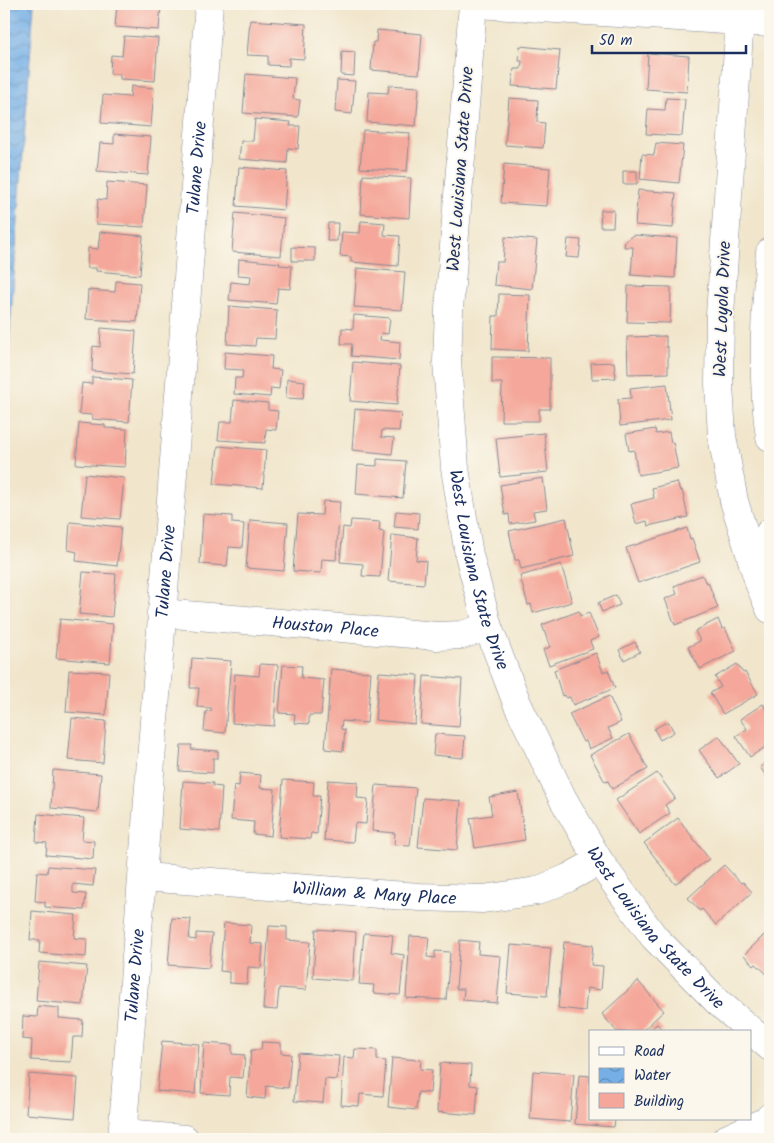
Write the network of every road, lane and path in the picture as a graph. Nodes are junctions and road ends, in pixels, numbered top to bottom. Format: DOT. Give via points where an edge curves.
graph roads {
  1 [pos="209,4"];
  2 [pos="473,4"];
  3 [pos="478,4"];
  4 [pos="740,12"];
  5 [pos="770,23"];
  6 [pos="770,252"];
  7 [pos="770,437"];
  8 [pos="770,532"];
  9 [pos="753,563"];
  10 [pos="770,608"];
  11 [pos="161,613"];
  12 [pos="488,627"];
  13 [pos="599,861"];
  14 [pos="143,877"];
  15 [pos="750,1030"];
  16 [pos="752,1031"];
  17 [pos="770,1047"];
  18 [pos="770,1118"];
  19 [pos="123,1137"];
  20 [pos="185,1139"];
  21 [pos="726,1139"];
  1 -- 11 [label="street, Tulane Drive"];
  2 -- 12 [label="street, West Louisiana State Drive" via="447,362 455,468 469,555"];
  3 -- 4 [label="street"];
  4 -- 5 [label="street"];
  4 -- 9 [label="street, West Loyola Drive" via="720,315 719,384 722,436 732,492"];
  6 -- 7 [label="street" via="764,382"];
  8 -- 9 [label="street"];
  9 -- 10 [label="street, West Loyola Drive"];
  11 -- 12 [label="street, Houston Place" via="437,636 462,635"];
  11 -- 14 [label="street, Tulane Drive"];
  12 -- 13 [label="street, West Louisiana State Drive" via="521,712 563,799"];
  13 -- 14 [label="street, William & Mary Place" via="537,891 483,899 420,898"];
  13 -- 15 [label="street, West Louisiana State Drive" via="654,937"];
  14 -- 19 [label="street, Tulane Drive"];
  16 -- 17 [label="street, West Louisiana State Drive"];
  18 -- 21 [label="street"];
  19 -- 20 [label="street"];
}
